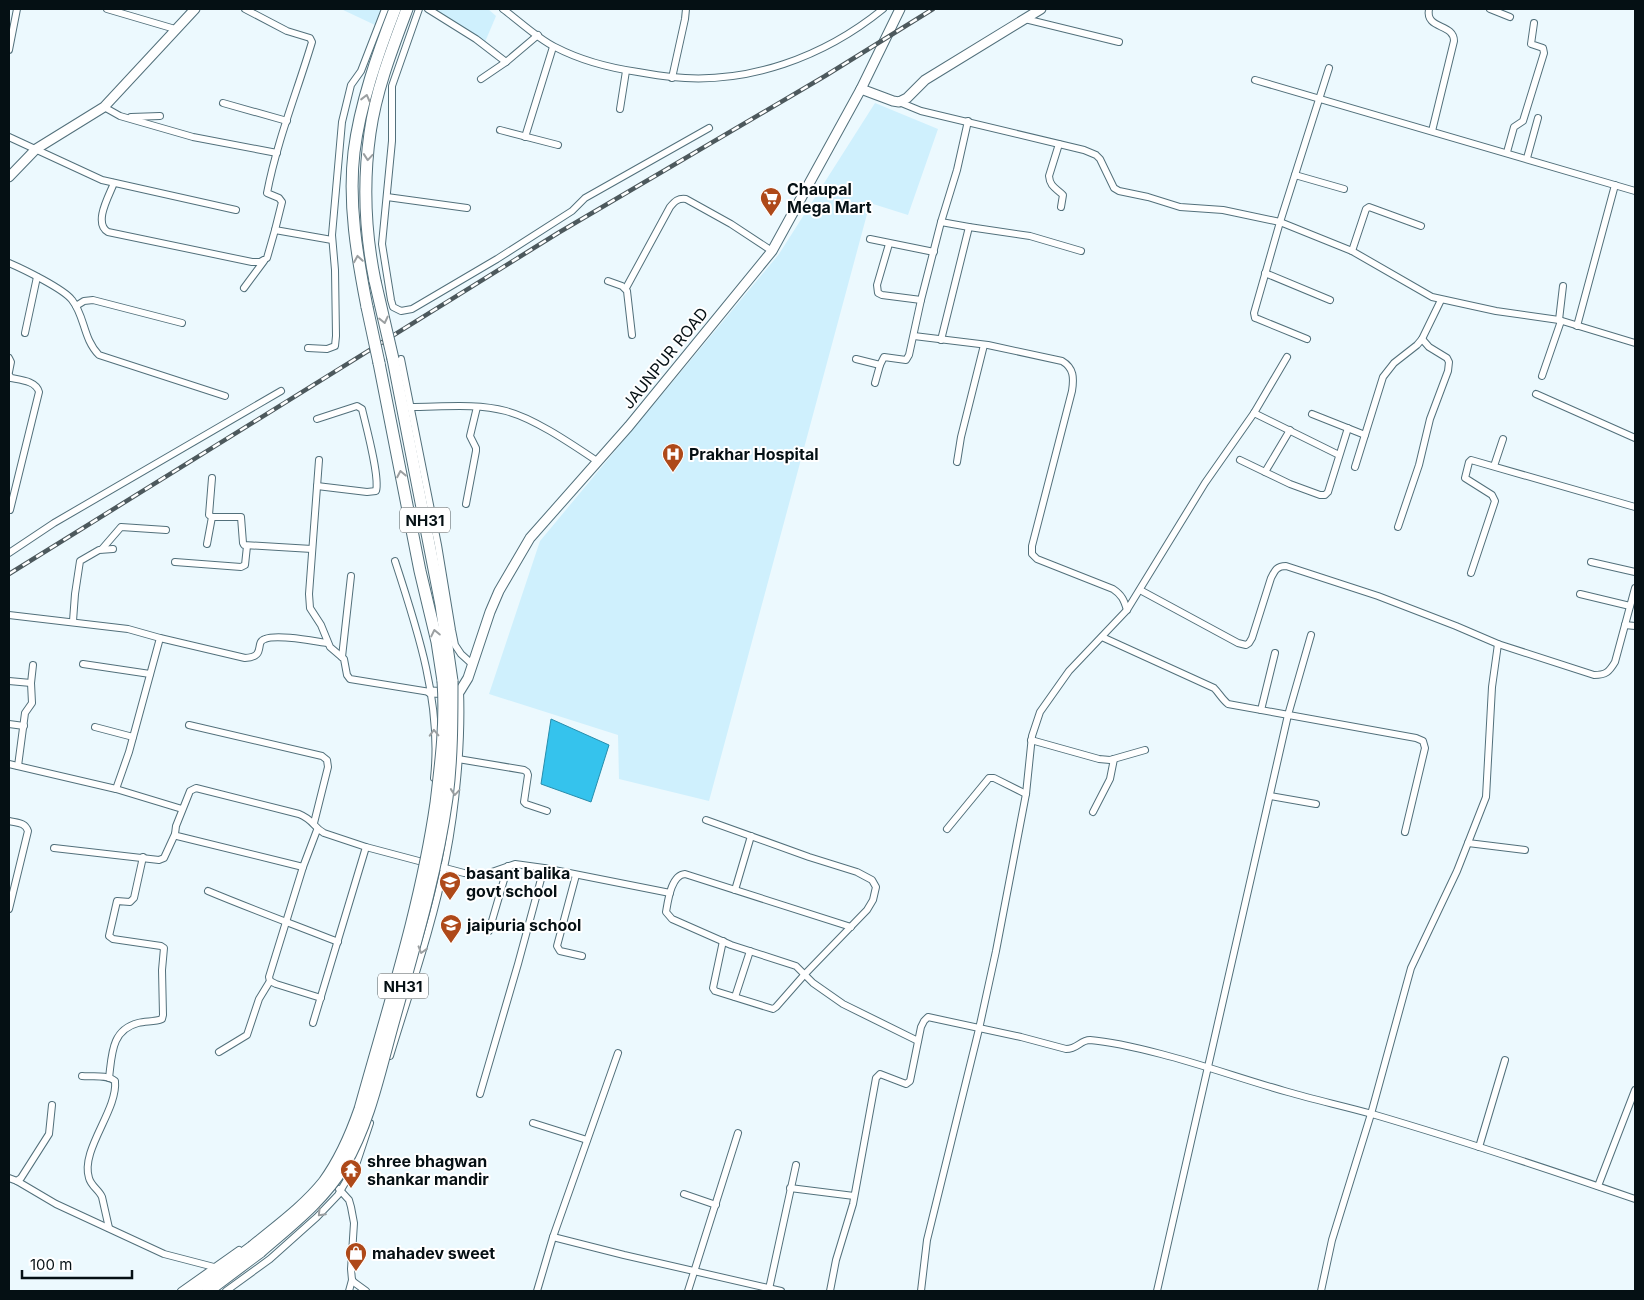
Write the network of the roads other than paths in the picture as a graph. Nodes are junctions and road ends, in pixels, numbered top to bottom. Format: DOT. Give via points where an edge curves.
graph roads {
  1 [pos="17,9"];
  2 [pos="107,9"];
  3 [pos="137,9"];
  4 [pos="195,9"];
  5 [pos="245,9"];
  6 [pos="384,9"];
  7 [pos="395,9"];
  8 [pos="407,9"];
  9 [pos="419,9"];
  10 [pos="428,9"];
  11 [pos="503,9"];
  12 [pos="686,9"];
  13 [pos="883,9"];
  14 [pos="900,9"];
  15 [pos="1041,9"];
  16 [pos="1429,9"];
  17 [pos="1490,9"];
  18 [pos="134,17"];
  19 [pos="1510,17"];
  20 [pos="1025,19"];
  21 [pos="1534,23"];
  22 [pos="175,29"];
  23 [pos="538,35"];
  24 [pos="1119,42"];
  25 [pos="553,47"];
  26 [pos="9,50"];
  27 [pos="506,62"];
  28 [pos="1329,68"];
  29 [pos="626,71"];
  30 [pos="672,78"];
  31 [pos="481,79"];
  32 [pos="1255,80"];
  33 [pos="861,89"];
  34 [pos="1319,100"];
  35 [pos="899,102"];
  36 [pos="223,103"];
  37 [pos="104,107"];
  38 [pos="620,108"];
  39 [pos="120,116"];
  40 [pos="160,116"];
  41 [pos="1538,118"];
  42 [pos="287,121"];
  43 [pos="968,121"];
  44 [pos="709,128"];
  45 [pos="500,130"];
  46 [pos="1432,131"];
  47 [pos="525,136"];
  48 [pos="9,137"];
  49 [pos="1059,144"];
  50 [pos="558,145"];
  51 [pos="36,149"];
  52 [pos="1506,152"];
  53 [pos="277,153"];
  54 [pos="1527,158"];
  55 [pos="1295,175"];
  56 [pos="9,177"];
  57 [pos="114,183"];
  58 [pos="1615,185"];
  59 [pos="1344,189"];
  60 [pos="1635,191"];
  61 [pos="387,197"];
  62 [pos="1060,207"];
  63 [pos="467,208"];
  64 [pos="236,210"];
  65 [pos="942,222"];
  66 [pos="1280,222"];
  67 [pos="1421,226"];
  68 [pos="968,227"];
  69 [pos="275,230"];
  70 [pos="870,239"];
  71 [pos="332,240"];
  72 [pos="889,244"];
  73 [pos="772,251"];
  74 [pos="1081,251"];
  75 [pos="1352,251"];
  76 [pos="934,252"];
  77 [pos="264,260"];
  78 [pos="9,263"];
  79 [pos="1265,273"];
  80 [pos="37,277"];
  81 [pos="608,281"];
  82 [pos="1563,286"];
  83 [pos="244,288"];
  84 [pos="626,288"];
  85 [pos="921,300"];
  86 [pos="1330,300"];
  87 [pos="1441,300"];
  88 [pos="76,306"];
  89 [pos="1560,321"];
  90 [pos="182,323"];
  91 [pos="1577,326"];
  92 [pos="24,333"];
  93 [pos="632,335"];
  94 [pos="914,336"];
  95 [pos="1307,339"];
  96 [pos="1422,339"];
  97 [pos="942,340"];
  98 [pos="1635,343"];
  99 [pos="984,345"];
  100 [pos="308,348"];
  101 [pos="1287,357"];
  102 [pos="9,358"];
  103 [pos="397,359"];
  104 [pos="856,359"];
  105 [pos="880,365"];
  106 [pos="9,375"];
  107 [pos="1542,376"];
  108 [pos="875,383"];
  109 [pos="281,390"];
  110 [pos="1536,394"];
  111 [pos="225,396"];
  112 [pos="410,407"];
  113 [pos="477,407"];
  114 [pos="1254,413"];
  115 [pos="1312,414"];
  116 [pos="317,419"];
  117 [pos="1348,428"];
  118 [pos="1290,430"];
  119 [pos="1365,435"];
  120 [pos="1635,438"];
  121 [pos="1503,440"];
  122 [pos="1339,455"];
  123 [pos="318,460"];
  124 [pos="1240,460"];
  125 [pos="597,461"];
  126 [pos="957,462"];
  127 [pos="1494,466"];
  128 [pos="1355,467"];
  129 [pos="1265,472"];
  130 [pos="212,478"];
  131 [pos="317,486"];
  132 [pos="466,504"];
  133 [pos="1635,507"];
  134 [pos="10,510"];
  135 [pos="212,517"];
  136 [pos="1398,528"];
  137 [pos="166,530"];
  138 [pos="207,544"];
  139 [pos="247,546"];
  140 [pos="102,548"];
  141 [pos="113,549"];
  142 [pos="312,549"];
  143 [pos="9,554"];
  144 [pos="395,561"];
  145 [pos="175,562"];
  146 [pos="1591,562"];
  147 [pos="1635,572"];
  148 [pos="1471,573"];
  149 [pos="351,576"];
  150 [pos="1635,588"];
  151 [pos="1140,590"];
  152 [pos="1580,594"];
  153 [pos="1630,606"];
  154 [pos="1127,610"];
  155 [pos="9,615"];
  156 [pos="73,621"];
  157 [pos="1625,625"];
  158 [pos="1635,626"];
  159 [pos="1311,635"];
  160 [pos="1102,636"];
  161 [pos="160,638"];
  162 [pos="327,643"];
  163 [pos="1498,644"];
  164 [pos="1275,653"];
  165 [pos="342,657"];
  166 [pos="83,664"];
  167 [pos="472,664"];
  168 [pos="32,665"];
  169 [pos="150,674"];
  170 [pos="9,681"];
  171 [pos="448,681"];
  172 [pos="31,683"];
  173 [pos="460,691"];
  174 [pos="430,692"];
  175 [pos="1261,710"];
  176 [pos="1288,715"];
  177 [pos="9,724"];
  178 [pos="189,725"];
  179 [pos="24,726"];
  180 [pos="95,727"];
  181 [pos="133,737"];
  182 [pos="1031,740"];
  183 [pos="1145,750"];
  184 [pos="458,759"];
  185 [pos="1114,759"];
  186 [pos="9,764"];
  187 [pos="18,766"];
  188 [pos="116,790"];
  189 [pos="1026,794"];
  190 [pos="1270,796"];
  191 [pos="1316,804"];
  192 [pos="182,809"];
  193 [pos="547,811"];
  194 [pos="1093,812"];
  195 [pos="706,820"];
  196 [pos="9,821"];
  197 [pos="316,826"];
  198 [pos="947,829"];
  199 [pos="1405,832"];
  200 [pos="175,834"];
  201 [pos="751,836"];
  202 [pos="1468,843"];
  203 [pos="366,847"];
  204 [pos="54,848"];
  205 [pos="1525,850"];
  206 [pos="143,857"];
  207 [pos="422,862"];
  208 [pos="508,866"];
  209 [pos="303,867"];
  210 [pos="444,868"];
  211 [pos="544,868"];
  212 [pos="576,875"];
  213 [pos="9,878"];
  214 [pos="16,880"];
  215 [pos="735,890"];
  216 [pos="208,891"];
  217 [pos="670,892"];
  218 [pos="9,909"];
  219 [pos="287,922"];
  220 [pos="851,927"];
  221 [pos="489,930"];
  222 [pos="723,941"];
  223 [pos="338,942"];
  224 [pos="750,951"];
  225 [pos="582,956"];
  226 [pos="805,974"];
  227 [pos="270,980"];
  228 [pos="321,998"];
  229 [pos="735,998"];
  230 [pos="313,1023"];
  231 [pos="979,1029"];
  232 [pos="918,1041"];
  233 [pos="218,1052"];
  234 [pos="618,1052"];
  235 [pos="1506,1060"];
  236 [pos="1209,1067"];
  237 [pos="82,1076"];
  238 [pos="109,1078"];
  239 [pos="1635,1090"];
  240 [pos="480,1094"];
  241 [pos="52,1105"];
  242 [pos="1371,1114"];
  243 [pos="533,1123"];
  244 [pos="738,1133"];
  245 [pos="587,1140"];
  246 [pos="1479,1147"];
  247 [pos="796,1165"];
  248 [pos="324,1176"];
  249 [pos="9,1178"];
  250 [pos="17,1181"];
  251 [pos="1598,1186"];
  252 [pos="790,1188"];
  253 [pos="341,1191"];
  254 [pos="684,1194"];
  255 [pos="854,1196"];
  256 [pos="1635,1199"];
  257 [pos="716,1205"];
  258 [pos="109,1228"];
  259 [pos="553,1237"];
  260 [pos="256,1250"];
  261 [pos="214,1267"];
  262 [pos="694,1272"];
  263 [pos="352,1280"];
  264 [pos="769,1289"];
  265 [pos="181,1291"];
  266 [pos="192,1291"];
  267 [pos="208,1291"];
  268 [pos="226,1291"];
  269 [pos="349,1291"];
  270 [pos="366,1291"];
  271 [pos="537,1291"];
  272 [pos="688,1291"];
  273 [pos="780,1291"];
  274 [pos="830,1291"];
  275 [pos="921,1291"];
  276 [pos="1157,1291"];
  277 [pos="1321,1291"];
  1 -- 26 [label="street"];
  2 -- 18 [label="street"];
  3 -- 18 [label="street"];
  4 -- 22 [label="street"];
  5 -- 42 [label="street" via="312,42"];
  6 -- 71 [label="street" via="361,70 351,85 342,122"];
  171 -- 7 [label="highway, NH31, one-way, bridge" via="420,571 357,258 354,222 354,152 358,128"];
  8 -- 103 [label="highway, NH31, one-way, bridge" via="386,70 370,133 366,200 367,232 375,281"];
  9 -- 61 [label="street" via="392,86"];
  10 -- 27 [label="street"];
  11 -- 23 [label="street"];
  12 -- 30 [label="street"];
  13 -- 30 [label="street" via="831,44 785,64 739,75"];
  14 -- 33 [label="street, JAUNPUR ROAD"];
  15 -- 20 [label="street"];
  16 -- 46 [label="street" via="1432,22 1454,36"];
  17 -- 19 [label="street"];
  18 -- 22 [label="street"];
  20 -- 24 [label="street"];
  20 -- 35 [label="street" via="925,80"];
  21 -- 52 [label="street" via="1530,44 1543,48 1544,53 1523,121 1514,127"];
  22 -- 37 [label="street"];
  23 -- 25 [label="street"];
  23 -- 27 [label="street"];
  25 -- 29 [label="street"];
  25 -- 47 [label="street"];
  27 -- 31 [label="street"];
  28 -- 34 [label="street"];
  29 -- 30 [label="street"];
  29 -- 38 [label="street"];
  32 -- 34 [label="street"];
  33 -- 35 [label="street"];
  33 -- 73 [label="street, JAUNPUR ROAD"];
  34 -- 46 [label="street"];
  34 -- 55 [label="street"];
  35 -- 43 [label="street" via="921,111"];
  36 -- 42 [label="street"];
  37 -- 39 [label="street"];
  37 -- 51 [label="street"];
  39 -- 40 [label="street"];
  39 -- 53 [label="street" via="193,136"];
  41 -- 54 [label="street"];
  42 -- 53 [label="street"];
  43 -- 49 [label="street"];
  43 -- 65 [label="street"];
  44 -- 61 [label="street" via="585,198 572,212 406,311 397,310 391,300 382,244"];
  45 -- 47 [label="street"];
  46 -- 52 [label="street"];
  47 -- 50 [label="street"];
  48 -- 51 [label="street"];
  49 -- 62 [label="street" via="1049,176 1052,187 1063,195"];
  49 -- 66 [label="street" via="1100,158 1114,188 1119,191 1180,207 1223,210"];
  51 -- 56 [label="street"];
  51 -- 57 [label="street" via="90,176"];
  52 -- 54 [label="street"];
  53 -- 69 [label="street" via="267,193 282,202"];
  54 -- 58 [label="street"];
  55 -- 59 [label="street"];
  55 -- 66 [label="street"];
  57 -- 64 [label="street"];
  57 -- 77 [label="street" via="102,215 102,224 108,232 252,262"];
  58 -- 60 [label="street"];
  58 -- 91 [label="street"];
  61 -- 63 [label="street"];
  65 -- 68 [label="street"];
  65 -- 76 [label="street"];
  66 -- 75 [label="street"];
  66 -- 79 [label="street"];
  67 -- 75 [label="street" via="1369,207"];
  68 -- 74 [label="street" via="1030,236"];
  68 -- 97 [label="street"];
  69 -- 71 [label="street"];
  69 -- 77 [label="street"];
  70 -- 72 [label="street"];
  71 -- 100 [label="street" via="335,346 327,350"];
  72 -- 76 [label="street"];
  72 -- 85 [label="street" via="877,285 878,293"];
  73 -- 84 [label="street" via="731,224 681,198 670,207"];
  73 -- 125 [label="street, JAUNPUR ROAD"];
  75 -- 87 [label="street"];
  76 -- 85 [label="street"];
  77 -- 83 [label="street"];
  78 -- 80 [label="street"];
  79 -- 86 [label="street"];
  79 -- 95 [label="street" via="1255,318"];
  80 -- 88 [label="street" via="67,295"];
  80 -- 92 [label="street"];
  81 -- 84 [label="street"];
  82 -- 89 [label="street"];
  84 -- 93 [label="street"];
  85 -- 94 [label="street"];
  87 -- 89 [label="street"];
  87 -- 96 [label="street"];
  88 -- 90 [label="street" via="94,300"];
  88 -- 111 [label="street" via="92,348 99,355"];
  89 -- 91 [label="street"];
  89 -- 107 [label="street"];
  91 -- 98 [label="street"];
  94 -- 97 [label="street"];
  94 -- 105 [label="street" via="908,359 884,357"];
  96 -- 119 [label="street" via="1394,363 1383,378"];
  96 -- 136 [label="street" via="1428,347 1447,358 1449,367"];
  97 -- 99 [label="street"];
  99 -- 126 [label="street"];
  99 -- 154 [label="street" via="1062,361 1073,371 1072,391 1032,554 1037,559 1113,589 1124,600"];
  101 -- 114 [label="street"];
  102 -- 106 [label="street" via="12,362"];
  103 -- 112 [label="street"];
  103 -- 171 [label="highway, NH31" via="441,605"];
  104 -- 105 [label="street"];
  105 -- 108 [label="street"];
  106 -- 134 [label="street" via="34,384 38,392"];
  109 -- 143 [label="street"];
  110 -- 120 [label="street"];
  112 -- 113 [label="street"];
  112 -- 167 [label="street" via="455,645"];
  113 -- 125 [label="street" via="527,419"];
  113 -- 132 [label="street" via="470,436 476,451"];
  114 -- 118 [label="street"];
  114 -- 151 [label="street" via="1205,483"];
  115 -- 117 [label="street"];
  116 -- 131 [label="street" via="357,406 362,409 377,488 367,492"];
  117 -- 119 [label="street"];
  117 -- 122 [label="street"];
  118 -- 122 [label="street"];
  118 -- 129 [label="street"];
  119 -- 128 [label="street"];
  121 -- 127 [label="street"];
  122 -- 129 [label="street" via="1325,496"];
  123 -- 131 [label="street"];
  124 -- 129 [label="street"];
  125 -- 167 [label="street, JAUNPUR ROAD" via="530,538 499,592"];
  127 -- 133 [label="street"];
  127 -- 148 [label="street" via="1472,460 1465,475 1467,480 1492,495 1495,501"];
  130 -- 135 [label="street" via="208,512"];
  131 -- 142 [label="street"];
  135 -- 138 [label="street"];
  135 -- 139 [label="street" via="241,517 243,543"];
  137 -- 140 [label="street" via="121,527"];
  139 -- 142 [label="street"];
  139 -- 145 [label="street" via="246,562 241,567"];
  140 -- 141 [label="street"];
  140 -- 156 [label="street" via="80,561"];
  142 -- 162 [label="street" via="308,603"];
  144 -- 174 [label="street" via="423,652"];
  146 -- 147 [label="street"];
  149 -- 165 [label="street"];
  150 -- 153 [label="street"];
  151 -- 154 [label="street"];
  151 -- 163 [label="street" via="1246,645 1252,638 1275,570 1286,566 1378,596"];
  152 -- 153 [label="street"];
  153 -- 157 [label="street"];
  154 -- 160 [label="street"];
  155 -- 156 [label="street"];
  156 -- 161 [label="street" via="128,629"];
  157 -- 158 [label="street"];
  157 -- 163 [label="street" via="1615,662 1604,675 1594,675"];
  159 -- 176 [label="street"];
  160 -- 175 [label="street" via="1214,688 1228,704"];
  160 -- 182 [label="street" via="1051,694 1040,712"];
  161 -- 162 [label="street" via="246,658 257,655 260,642 265,638"];
  161 -- 169 [label="street"];
  162 -- 165 [label="street"];
  163 -- 202 [label="street" via="1492,687 1486,797"];
  164 -- 175 [label="street"];
  165 -- 174 [label="street" via="350,679"];
  166 -- 169 [label="street"];
  167 -- 173 [label="street, JAUNPUR ROAD"];
  168 -- 172 [label="street"];
  169 -- 181 [label="street"];
  170 -- 172 [label="street"];
  171 -- 260 [label="highway, NH31, bridge" via="429,848 414,915 352,1134 323,1182"];
  172 -- 179 [label="street" via="32,703 24,713"];
  173 -- 174 [label="street" via="455,694"];
  173 -- 184 [label="street"];
  207 -- 174 [label="street, one-way" via="434,773"];
  175 -- 176 [label="street"];
  176 -- 190 [label="street"];
  176 -- 199 [label="street" via="1423,741 1425,748"];
  177 -- 179 [label="street"];
  178 -- 197 [label="street" via="322,756 328,767"];
  179 -- 187 [label="street"];
  180 -- 181 [label="street"];
  181 -- 188 [label="street"];
  182 -- 185 [label="street" via="1099,759"];
  182 -- 189 [label="street"];
  183 -- 185 [label="street"];
  184 -- 193 [label="street" via="524,770 528,775 524,802"];
  184 -- 210 [label="street, one-way"];
  185 -- 194 [label="street" via="1107,786"];
  186 -- 187 [label="street"];
  187 -- 188 [label="street"];
  188 -- 192 [label="street"];
  189 -- 198 [label="street" via="989,778"];
  189 -- 231 [label="street"];
  190 -- 191 [label="street"];
  190 -- 236 [label="street"];
  192 -- 197 [label="street" via="190,790 196,788 299,814"];
  192 -- 200 [label="street"];
  195 -- 201 [label="street"];
  196 -- 214 [label="street" via="26,826 28,831"];
  197 -- 203 [label="street" via="324,833"];
  197 -- 209 [label="street"];
  200 -- 206 [label="street" via="162,859"];
  200 -- 209 [label="street"];
  201 -- 215 [label="street"];
  201 -- 220 [label="street" via="872,880 876,887 873,900"];
  202 -- 205 [label="street"];
  202 -- 242 [label="street" via="1412,968"];
  203 -- 207 [label="street"];
  203 -- 223 [label="street"];
  204 -- 206 [label="street"];
  206 -- 238 [label="street" via="134,898 130,902 117,901 109,936 113,940 164,948 163,1015 159,1021 139,1022 121,1033 114,1044"];
  207 -- 210 [label="street"];
  207 -- 248 [label="street" via="357,1102 342,1145"];
  208 -- 210 [label="street" via="477,874"];
  208 -- 211 [label="street"];
  208 -- 221 [label="street"];
  209 -- 219 [label="street"];
  210 -- 253 [label="street, one-way" via="360,1154"];
  211 -- 212 [label="street"];
  211 -- 240 [label="street"];
  212 -- 217 [label="street"];
  212 -- 225 [label="street" via="557,946 560,951"];
  213 -- 214 [label="street"];
  214 -- 218 [label="street"];
  215 -- 217 [label="street" via="681,874"];
  215 -- 220 [label="street"];
  216 -- 219 [label="street"];
  217 -- 222 [label="street" via="668,916"];
  219 -- 223 [label="street"];
  219 -- 227 [label="street"];
  220 -- 226 [label="street"];
  222 -- 224 [label="street"];
  222 -- 229 [label="street" via="712,988"];
  223 -- 228 [label="street"];
  224 -- 226 [label="street" via="796,966"];
  224 -- 229 [label="street"];
  226 -- 229 [label="street" via="773,1010"];
  226 -- 232 [label="street" via="842,1004"];
  227 -- 228 [label="street"];
  227 -- 233 [label="street" via="259,999 247,1035"];
  228 -- 230 [label="street"];
  231 -- 232 [label="street" via="928,1017"];
  231 -- 236 [label="street" via="1066,1048 1076,1047 1086,1040 1107,1042"];
  231 -- 275 [label="street" via="927,1240"];
  232 -- 255 [label="street" via="908,1083 880,1074 876,1078"];
  234 -- 245 [label="street"];
  235 -- 246 [label="street"];
  236 -- 242 [label="street"];
  236 -- 276 [label="street"];
  237 -- 238 [label="street"];
  238 -- 258 [label="street" via="115,1081 113,1097 91,1153 88,1172 91,1183 102,1197"];
  239 -- 251 [label="street"];
  241 -- 250 [label="street" via="48,1134"];
  242 -- 246 [label="street"];
  242 -- 277 [label="street" via="1332,1240"];
  243 -- 245 [label="street"];
  244 -- 257 [label="street"];
  245 -- 259 [label="street"];
  246 -- 251 [label="street"];
  247 -- 252 [label="street"];
  248 -- 253 [label="street"];
  248 -- 261 [label="street" via="302,1200 266,1230"];
  249 -- 250 [label="street"];
  250 -- 258 [label="street" via="56,1204"];
  251 -- 256 [label="street"];
  252 -- 255 [label="street"];
  252 -- 264 [label="street"];
  253 -- 263 [label="street" via="350,1202 354,1223"];
  253 -- 268 [label="street, one-way" via="270,1259"];
  254 -- 257 [label="street"];
  255 -- 274 [label="street"];
  257 -- 262 [label="street"];
  258 -- 261 [label="street" via="173,1258"];
  259 -- 262 [label="street"];
  259 -- 271 [label="street"];
  260 -- 266 [label="highway, NH31"];
  260 -- 267 [label="highway, NH31"];
  261 -- 265 [label="street"];
  262 -- 264 [label="street"];
  262 -- 272 [label="street"];
  263 -- 269 [label="street"];
  263 -- 270 [label="street"];
  264 -- 273 [label="street"];
}
